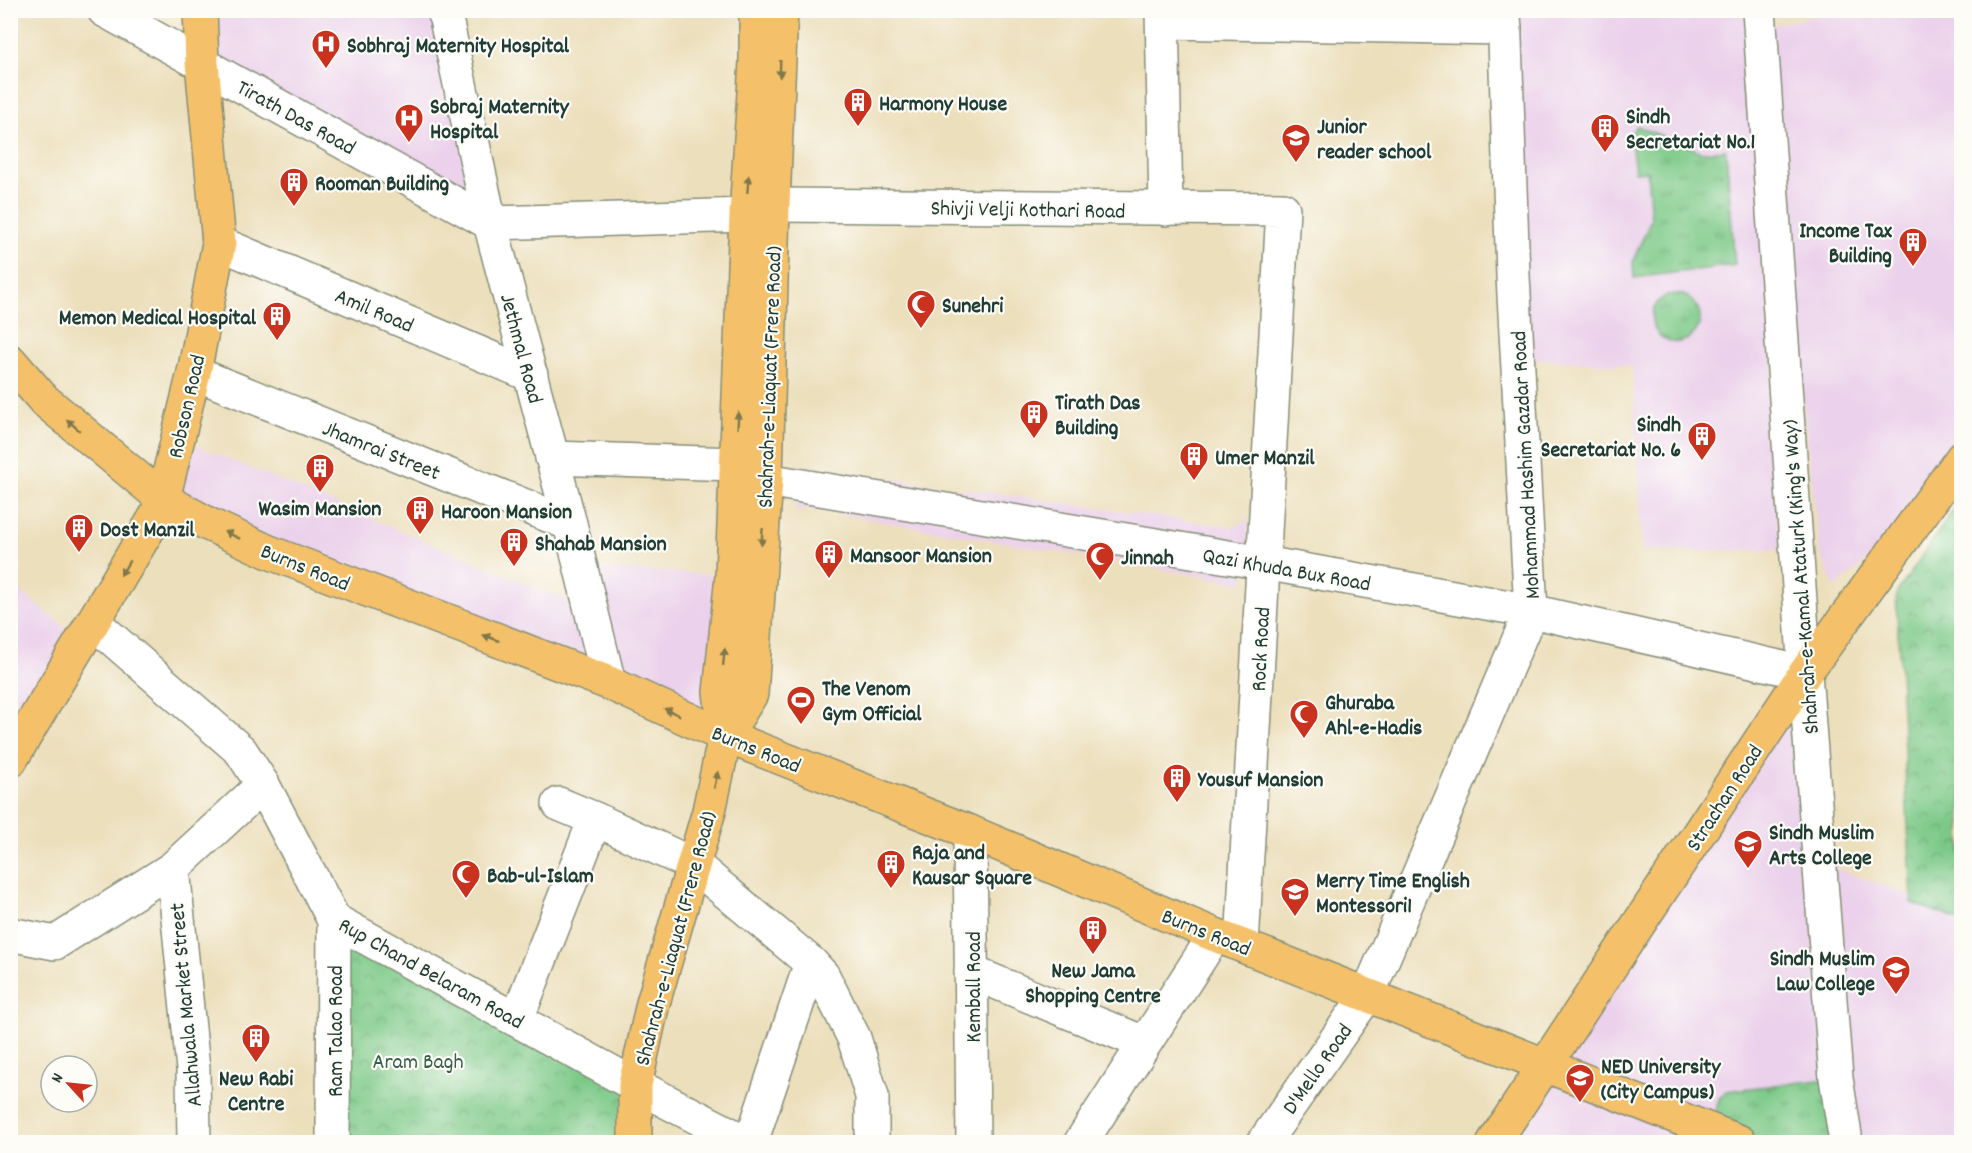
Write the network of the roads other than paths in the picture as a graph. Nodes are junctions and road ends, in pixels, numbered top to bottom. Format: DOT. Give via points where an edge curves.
graph roads {
  1 [pos="104,10"];
  2 [pos="200,10"];
  3 [pos="444,10"];
  4 [pos="756,10"];
  5 [pos="782,10"];
  6 [pos="1759,10"];
  7 [pos="1162,16"];
  8 [pos="1504,19"];
  9 [pos="202,63"];
  10 [pos="1166,209"];
  11 [pos="1283,209"];
  12 [pos="760,210"];
  13 [pos="490,223"];
  14 [pos="219,243"];
  15 [pos="10,362"];
  16 [pos="194,373"];
  17 [pos="531,375"];
  18 [pos="552,458"];
  19 [pos="1962,458"];
  20 [pos="736,464"];
  21 [pos="766,480"];
  22 [pos="163,499"];
  23 [pos="570,524"];
  24 [pos="1264,563"];
  25 [pos="1531,611"];
  26 [pos="93,622"];
  27 [pos="1805,673"];
  28 [pos="609,683"];
  29 [pos="725,736"];
  30 [pos="10,761"];
  31 [pos="263,785"];
  32 [pos="559,804"];
  33 [pos="595,819"];
  34 [pos="970,832"];
  35 [pos="694,865"];
  36 [pos="172,868"];
  37 [pos="334,920"];
  38 [pos="10,934"];
  39 [pos="1228,940"];
  40 [pos="811,963"];
  41 [pos="971,972"];
  42 [pos="1368,994"];
  43 [pos="517,1019"];
  44 [pos="1144,1044"];
  45 [pos="1545,1065"];
  46 [pos="635,1086"];
  47 [pos="194,1143"];
  48 [pos="333,1143"];
  49 [pos="635,1143"];
  50 [pos="745,1143"];
  51 [pos="751,1143"];
  52 [pos="872,1143"];
  53 [pos="973,1143"];
  54 [pos="1082,1143"];
  55 [pos="1264,1143"];
  56 [pos="1494,1143"];
  57 [pos="1740,1143"];
  58 [pos="1845,1143"];
  1 -- 9 [label="street, Tirath Das Road"];
  2 -- 9 [label="main road, Robson Road"];
  3 -- 13 [label="street, Jethmal Road"];
  12 -- 4 [label="main road, Shahrah-e-Liaquat (Frere Road), one-way"];
  5 -- 12 [label="main road, Shahrah-e-Liaquat (Frere Road), one-way"];
  6 -- 27 [label="street, Shahrah-e-Kamal Ataturk (King's Way)"];
  7 -- 8 [label="street"];
  7 -- 10 [label="street"];
  8 -- 25 [label="street, Mohammad Hashim Gazdar Road"];
  9 -- 13 [label="street, Tirath Das Road"];
  9 -- 14 [label="main road, Robson Road"];
  10 -- 11 [label="street, Shivji Velji Kothari Road"];
  10 -- 12 [label="street, Shivji Velji Kothari Road"];
  11 -- 24 [label="street, Rock Road"];
  12 -- 13 [label="street, Shivji Velji Kothari Road"];
  20 -- 12 [label="main road, Shahrah-e-Liaquat (Frere Road), one-way"];
  12 -- 21 [label="main road, Shahrah-e-Liaquat (Frere Road)"];
  13 -- 17 [label="street, Jethmal Road"];
  14 -- 16 [label="main road, Robson Road"];
  14 -- 17 [label="street, Amil Road"];
  22 -- 15 [label="main road, Burns Road, one-way" via="44,400"];
  16 -- 22 [label="main road, Robson Road"];
  16 -- 23 [label="street, Jhamrai Street"];
  17 -- 18 [label="street, Jethmal Road"];
  18 -- 20 [label="street"];
  18 -- 23 [label="street, Jethmal Road"];
  19 -- 27 [label="main road, Strachan Road"];
  29 -- 20 [label="main road, Shahrah-e-Liaquat (Frere Road), one-way" via="720,692 732,576"];
  21 -- 24 [label="street, Qazi Khuda Bux Road"];
  21 -- 29 [label="main road, Shahrah-e-Liaquat (Frere Road), one-way" via="751,694"];
  22 -- 26 [label="main road, Robson Road, one-way"];
  28 -- 22 [label="main road, Burns Road, one-way" via="269,552"];
  23 -- 28 [label="street, Jethmal Road"];
  24 -- 25 [label="street, Qazi Khuda Bux Road"];
  24 -- 39 [label="street, Rock Road"];
  25 -- 27 [label="street, Qazi Khuda Bux Road"];
  25 -- 42 [label="street, Mohammad Hashim Gazdar Road"];
  26 -- 30 [label="main road, Robson Road"];
  26 -- 31 [label="street, Rup Chand Belaram Road" via="241,751"];
  27 -- 45 [label="main road, Strachan Road"];
  27 -- 58 [label="street, Shahrah-e-Kamal Ataturk (King's Way)" via="1836,1078"];
  29 -- 28 [label="main road, Burns Road, one-way"];
  29 -- 34 [label="main road, Burns Road"];
  35 -- 29 [label="main road, Shahrah-e-Liaquat (Frere Road), one-way"];
  31 -- 36 [label="street"];
  31 -- 37 [label="street, Rup Chand Belaram Road"];
  32 -- 33 [label="street"];
  33 -- 35 [label="street"];
  33 -- 43 [label="street"];
  34 -- 39 [label="main road, Burns Road"];
  34 -- 41 [label="street, Kemball Road"];
  35 -- 40 [label="street"];
  35 -- 46 [label="main road, Shahrah-e-Liaquat (Frere Road)" via="653,1003"];
  36 -- 38 [label="street" via="55,943"];
  36 -- 47 [label="street, Allahwala Market Street" via="193,1069"];
  37 -- 43 [label="street, Rup Chand Belaram Road"];
  37 -- 48 [label="street, Ram Talao Road"];
  39 -- 42 [label="main road, Burns Road"];
  39 -- 44 [label="street"];
  40 -- 51 [label="street"];
  40 -- 52 [label="street" via="823,976 854,1038 872,1096"];
  41 -- 44 [label="street"];
  41 -- 53 [label="street, Kemball Road"];
  42 -- 45 [label="main road, Burns Road"];
  42 -- 55 [label="street, D'Mello Road"];
  43 -- 46 [label="street, Rup Chand Belaram Road"];
  44 -- 54 [label="street"];
  45 -- 56 [label="main road, Strachan Road"];
  45 -- 57 [label="main road, Burns Road"];
  46 -- 49 [label="main road, Shahrah-e-Liaquat (Frere Road)"];
  46 -- 50 [label="street, Rup Chand Belaram Road"];
}
